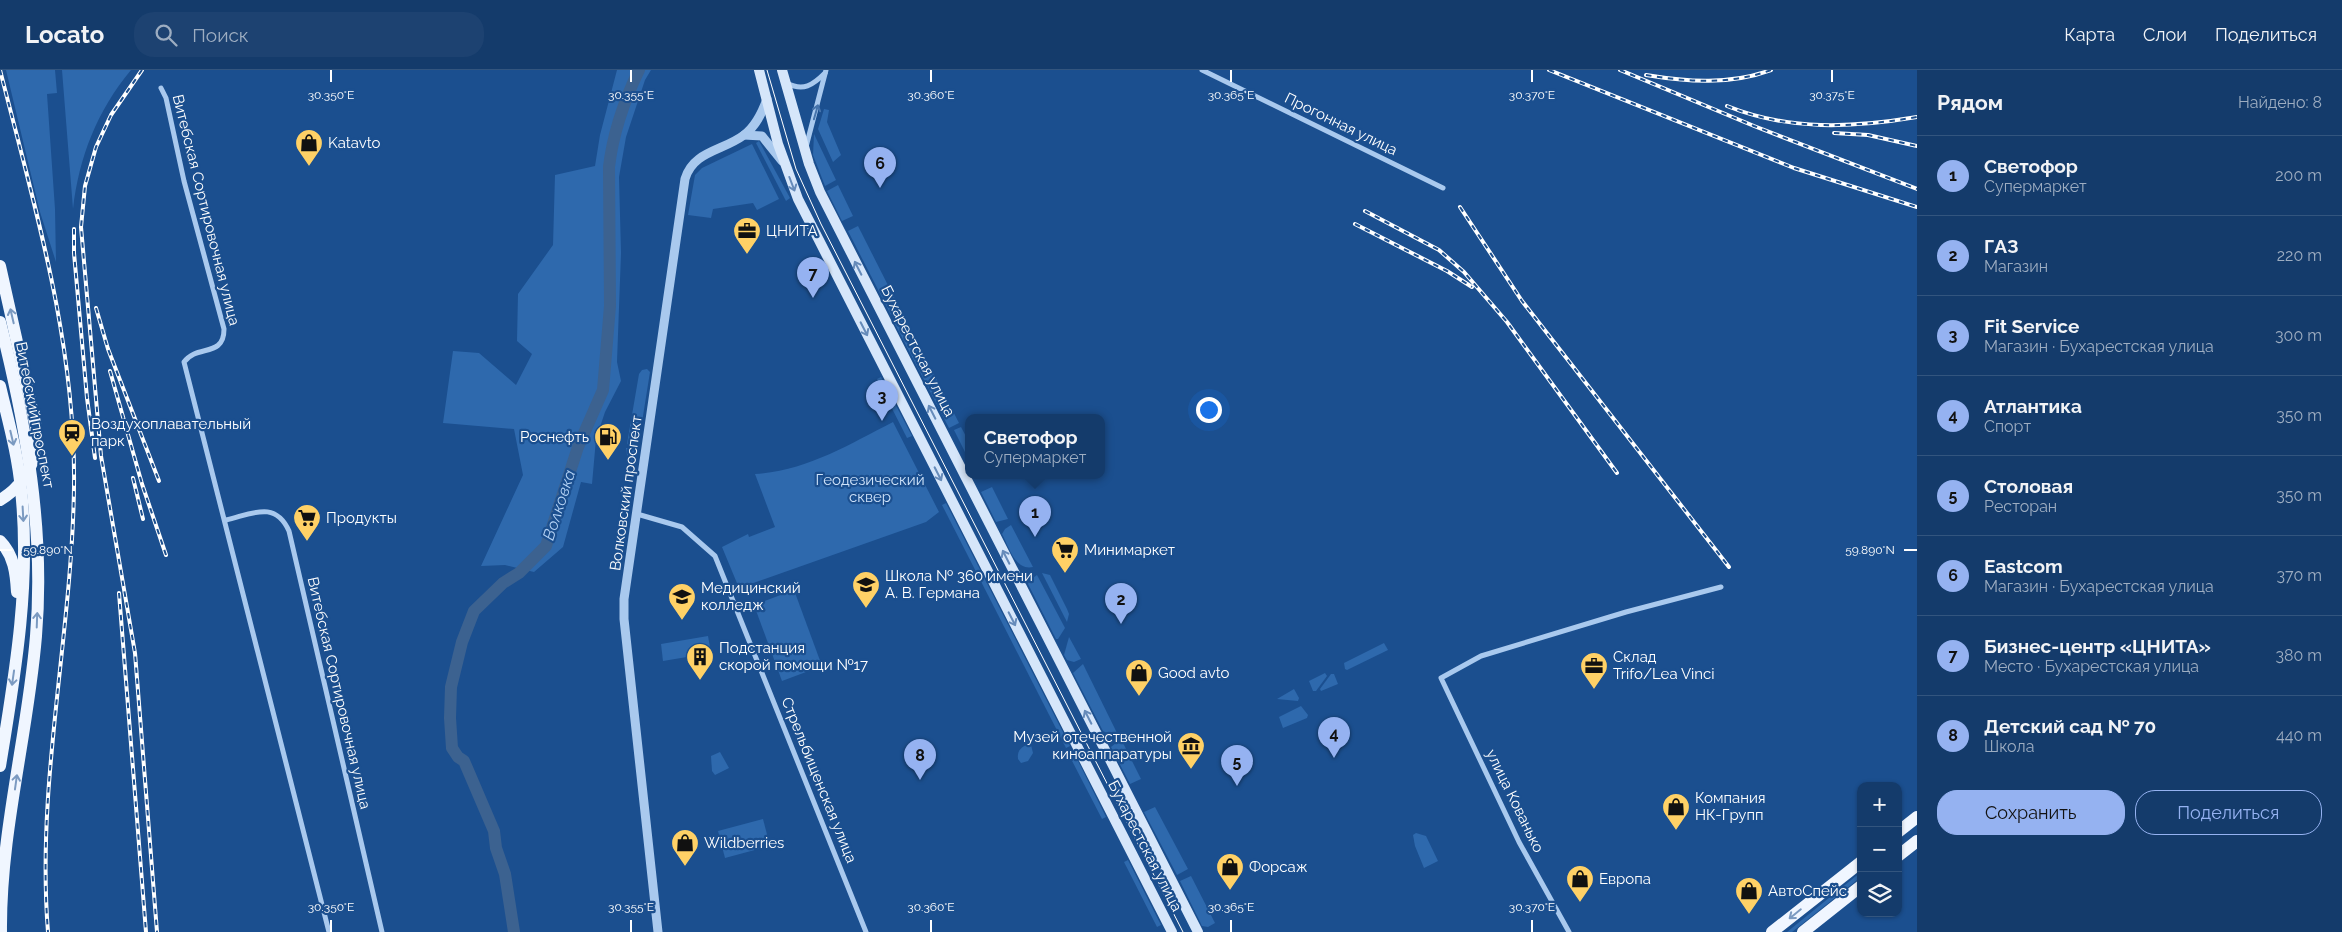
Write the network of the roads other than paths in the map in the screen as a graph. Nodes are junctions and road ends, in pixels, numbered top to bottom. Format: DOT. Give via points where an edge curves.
graph roads {
  1 [pos="759,70"];
  2 [pos="782,70"];
  3 [pos="1202,70"];
  4 [pos="826,71"];
  5 [pos="785,81"];
  6 [pos="161,88"];
  7 [pos="766,99"];
  8 [pos="744,135"];
  9 [pos="805,151"];
  10 [pos="784,162"];
  11 [pos="1443,188"];
  12 [pos="0,266"];
  13 [pos="0,322"];
  14 [pos="0,386"];
  15 [pos="965,476"];
  16 [pos="966,479"];
  17 [pos="0,500"];
  18 [pos="636,514"];
  19 [pos="226,520"];
  20 [pos="0,541"];
  21 [pos="1721,587"];
  22 [pos="20,630"];
  23 [pos="0,766"];
  24 [pos="1917,817"];
  25 [pos="1902,829"];
  26 [pos="1917,841"];
  27 [pos="1902,853"];
  28 [pos="1857,865"];
  29 [pos="1,874"];
  30 [pos="1857,889"];
  31 [pos="1,932"];
  32 [pos="329,932"];
  33 [pos="382,932"];
  34 [pos="658,932"];
  35 [pos="866,932"];
  36 [pos="1172,932"];
  37 [pos="1198,932"];
  38 [pos="1569,932"];
  39 [pos="1772,932"];
  40 [pos="1803,932"];
  1 -- 7 [label="main road, Бухарестская улица"];
  2 -- 5 [label="main road, Бухарестская улица"];
  3 -- 11 [label="street, Прогонная улица"];
  4 -- 5 [label="street" via="816,82 804,87"];
  9 -- 4 [label="street, one-way"];
  5 -- 9 [label="main road, Бухарестская улица"];
  6 -- 19 [label="street, Витебская Сортировочная улица" via="224,329 224,337 217,346 184,362"];
  7 -- 8 [label="street, Волковский проспект" via="761,116"];
  7 -- 10 [label="main road, Бухарестская улица"];
  8 -- 10 [label="street" via="762,136"];
  8 -- 18 [label="street, Волковский проспект" via="698,159 685,179"];
  15 -- 9 [label="main road, Бухарестская улица, one-way" via="820,192"];
  10 -- 36 [label="main road, Бухарестская улица, one-way" via="798,199"];
  17 -- 12 [label="main road, one-way, bridge" via="26,478 34,457 36,427"];
  29 -- 13 [label="main road, Витебский проспект, one-way" via="33,664 38,568 36,509 26,437"];
  14 -- 22 [label="main road, Витебский проспект, one-way" via="22,496 25,571"];
  37 -- 16 [label="main road, Бухарестская улица, one-way"];
  18 -- 34 [label="street, Волковский проспект" via="624,608"];
  18 -- 35 [label="street, Стрельбищенская улица" via="682,527 715,556"];
  19 -- 32 [label="street, Витебская Сортировочная улица"];
  19 -- 33 [label="street, Витебская Сортировочная улица" via="271,512 281,517 289,531"];
  20 -- 22 [label="main road" via="14,567"];
  21 -- 38 [label="street, улица Кованько" via="1481,656 1441,678 1519,842"];
  22 -- 23 [label="main road, Витебский проспект, one-way"];
  24 -- 25 [label="main road"];
  26 -- 27 [label="main road"];
  28 -- 39 [label="main road, one-way"];
  29 -- 31 [label="main road, Витебский проспект"];
  30 -- 40 [label="main road"];
}
